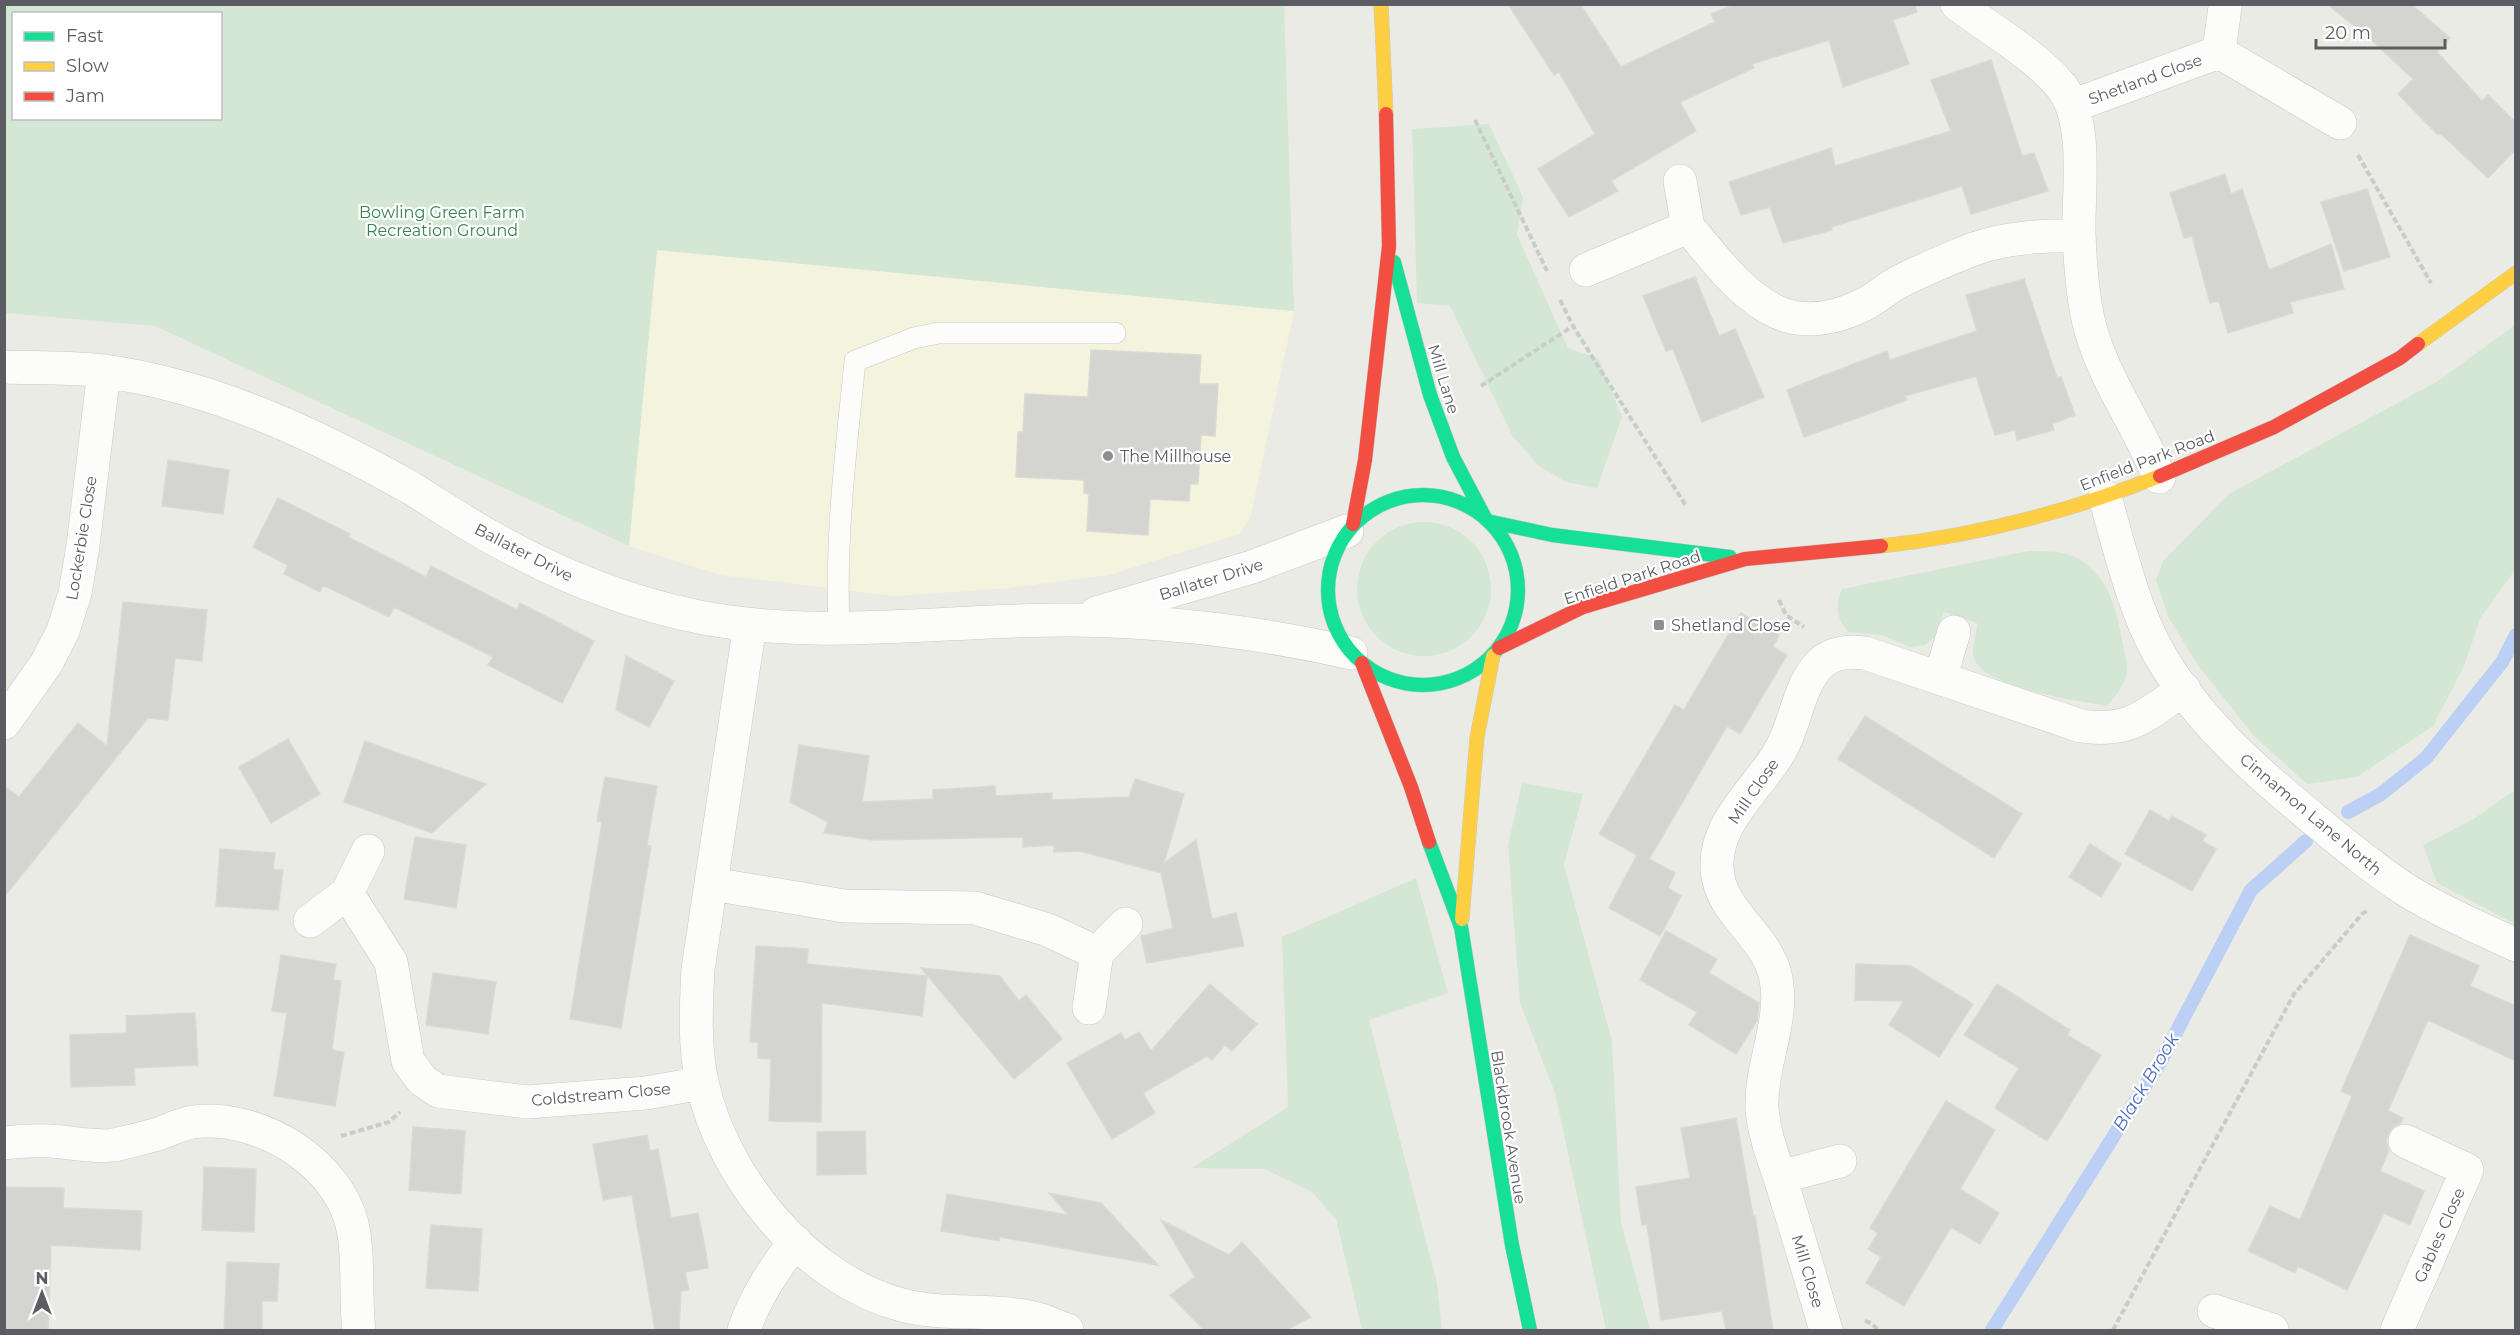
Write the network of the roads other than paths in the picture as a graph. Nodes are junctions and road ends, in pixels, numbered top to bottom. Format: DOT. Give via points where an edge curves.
graph roads {
  1 [pos="1381,4"];
  2 [pos="1957,4"];
  3 [pos="2225,7"];
  4 [pos="2219,52"];
  5 [pos="2072,106"];
  6 [pos="2340,123"];
  7 [pos="1680,181"];
  8 [pos="1688,227"];
  9 [pos="2079,235"];
  10 [pos="1389,246"];
  11 [pos="1586,270"];
  12 [pos="2516,273"];
  13 [pos="1115,333"];
  14 [pos="4,368"];
  15 [pos="104,372"];
  16 [pos="2159,477"];
  17 [pos="2104,497"];
  18 [pos="1488,519"];
  19 [pos="1350,528"];
  20 [pos="1745,559"];
  21 [pos="1072,620"];
  22 [pos="750,625"];
  23 [pos="840,628"];
  24 [pos="1954,632"];
  25 [pos="1496,652"];
  26 [pos="1356,658"];
  27 [pos="1940,678"];
  28 [pos="2184,689"];
  29 [pos="4,723"];
  30 [pos="368,851"];
  31 [pos="712,884"];
  32 [pos="347,893"];
  33 [pos="310,921"];
  34 [pos="1126,924"];
  35 [pos="1461,927"];
  36 [pos="2516,945"];
  37 [pos="1097,953"];
  38 [pos="1089,1008"];
  39 [pos="702,1083"];
  40 [pos="2405,1141"];
  41 [pos="4,1143"];
  42 [pos="1840,1161"];
  43 [pos="1780,1177"];
  44 [pos="795,1241"];
  45 [pos="2214,1311"];
  46 [pos="359,1330"];
  47 [pos="744,1330"];
  48 [pos="1067,1330"];
  49 [pos="1530,1330"];
  50 [pos="1826,1330"];
  51 [pos="2272,1330"];
  52 [pos="2397,1330"];
  1 -- 10 [label="street, Mill Lane"];
  2 -- 5 [label="street, Shetland Close" via="2049,73"];
  3 -- 4 [label="street, Shetland Close"];
  4 -- 5 [label="street, Shetland Close"];
  4 -- 6 [label="street, Shetland Close"];
  5 -- 9 [label="street, Shetland Close" via="2077,125"];
  7 -- 8 [label="street"];
  8 -- 9 [label="street" via="1753,298 1778,312 1807,320 1837,316 1866,304 1899,282 1973,250 2024,237"];
  8 -- 11 [label="street"];
  9 -- 16 [label="street, Shetland Close" via="2083,290 2094,342"];
  10 -- 18 [label="street, Mill Lane" via="1430,395 1453,457"];
  10 -- 19 [label="street, Mill Lane" via="1365,460"];
  12 -- 16 [label="street, Enfield Park Road" via="2400,358 2274,427"];
  13 -- 23 [label="lane" via="938,333 895,344 855,361 838,525"];
  14 -- 15 [label="street, Ballater Drive"];
  15 -- 22 [label="street, Ballater Drive" via="188,389 303,432 521,553 584,583 697,617"];
  15 -- 29 [label="street, Lockerbie Close" via="75,593 63,631 46,664"];
  16 -- 17 [label="street, Enfield Park Road"];
  17 -- 20 [label="street, Enfield Park Road" via="1985,530 1908,543"];
  17 -- 28 [label="street, Cinnamon Lane North" via="2146,626"];
  18 -- 19 [label="street" via="1460,501 1431,494 1403,496 1376,506"];
  18 -- 20 [label="street, Enfield Park Road" via="1563,537"];
  18 -- 25 [label="street" via="1508,544 1519,588 1513,625"];
  19 -- 21 [label="street, Ballater Drive" via="1219,578"];
  19 -- 26 [label="street" via="1335,554 1328,579 1329,605 1337,630"];
  20 -- 25 [label="street, Enfield Park Road" via="1583,607"];
  21 -- 23 [label="street, Ballater Drive"];
  21 -- 26 [label="street, Ballater Drive" via="1218,629 1299,641"];
  22 -- 23 [label="street, Ballater Drive"];
  22 -- 31 [label="street"];
  24 -- 27 [label="street"];
  25 -- 26 [label="street" via="1470,673 1443,683 1414,685 1386,678"];
  25 -- 35 [label="street, Blackbrook Avenue" via="1477,737"];
  26 -- 35 [label="street, Blackbrook Avenue" via="1411,787"];
  27 -- 28 [label="street, Mill Close" via="2080,726 2108,729 2130,724"];
  27 -- 43 [label="street, Mill Close" via="1865,652 1842,652 1822,662 1807,682 1777,757 1722,837 1717,868 1724,898 1764,950 1775,976 1777,1006 1762,1108"];
  28 -- 36 [label="street, Cinnamon Lane North" via="2217,731 2265,779 2370,865 2407,891"];
  30 -- 32 [label="street"];
  31 -- 37 [label="street" via="844,906 975,908 1048,930"];
  31 -- 39 [label="street" via="698,969 697,1050"];
  32 -- 33 [label="street"];
  32 -- 39 [label="street, Coldstream Close" via="391,962 408,1061 422,1080 438,1091 527,1102 646,1093"];
  34 -- 37 [label="street"];
  35 -- 49 [label="street, Blackbrook Avenue" via="1512,1245"];
  37 -- 38 [label="street"];
  39 -- 44 [label="street" via="725,1149 762,1207"];
  40 -- 52 [label="street, Gables Close" via="2467,1170"];
  41 -- 46 [label="street" via="112,1145 192,1122 228,1122 263,1131 305,1156 346,1204 354,1234"];
  42 -- 43 [label="street"];
  43 -- 50 [label="street, Mill Close"];
  44 -- 47 [label="street" via="765,1283"];
  44 -- 48 [label="street" via="841,1279 902,1306 1003,1314 1040,1320"];
  45 -- 51 [label="street"];
}
